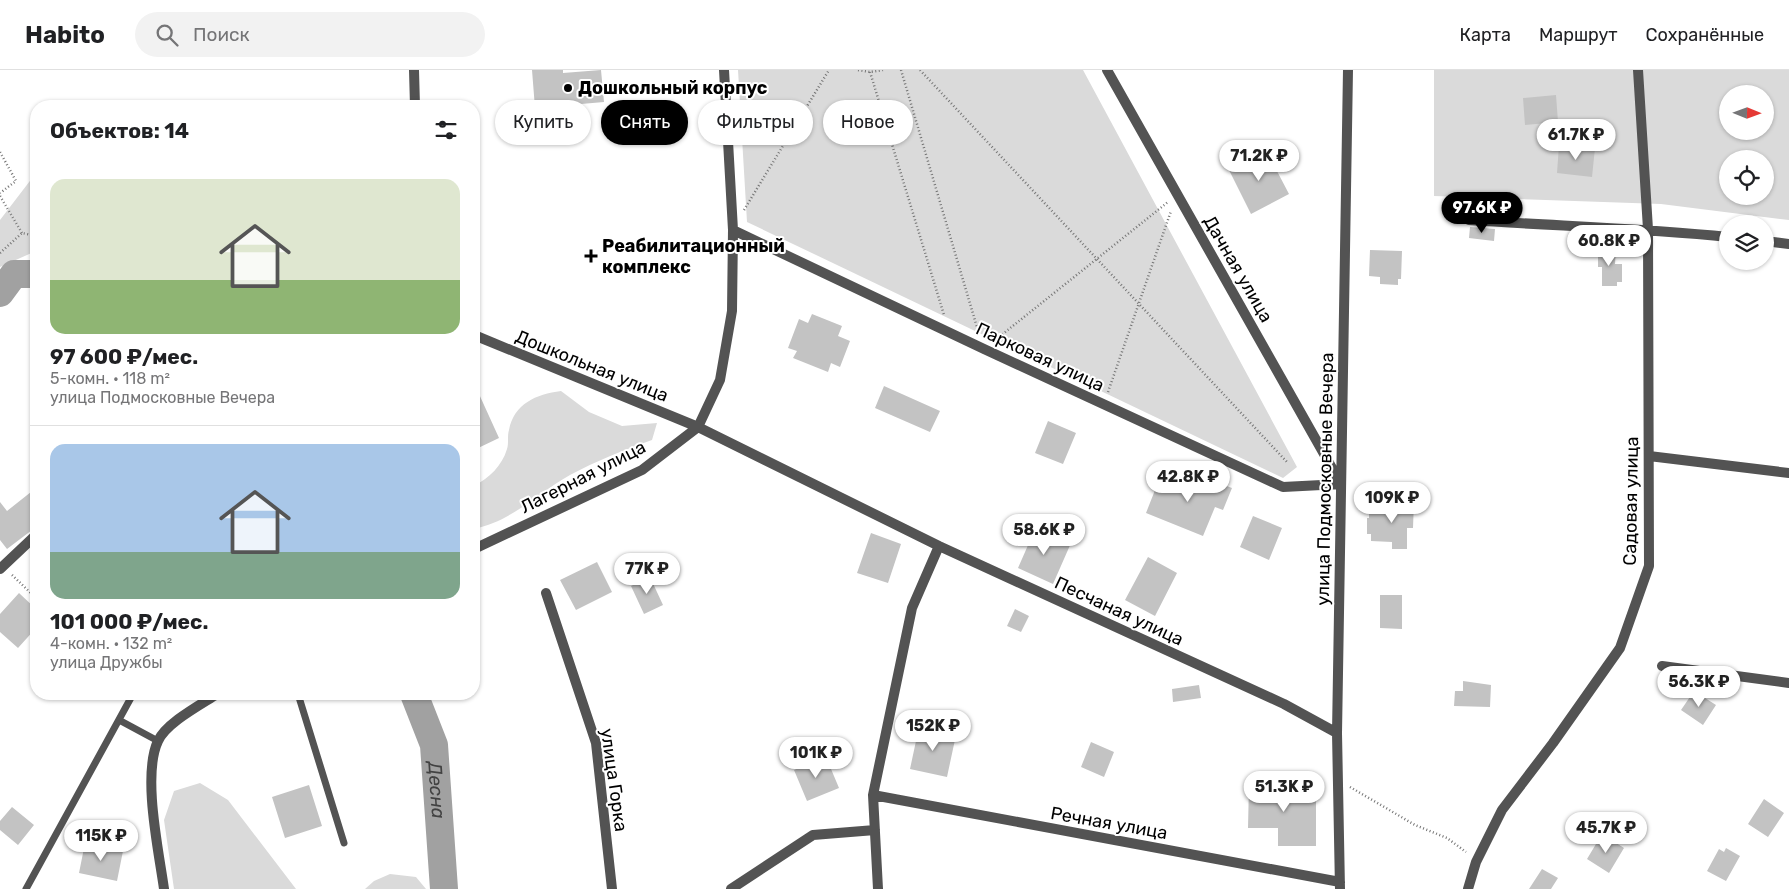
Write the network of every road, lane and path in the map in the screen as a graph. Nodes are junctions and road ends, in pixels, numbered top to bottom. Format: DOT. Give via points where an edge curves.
graph roads {
  1 [pos="414,70"];
  2 [pos="724,70"];
  3 [pos="829,70"];
  4 [pos="858,70"];
  5 [pos="883,70"];
  6 [pos="901,70"];
  7 [pos="920,70"];
  8 [pos="1107,70"];
  9 [pos="1348,70"];
  10 [pos="1638,70"];
  11 [pos="870,72"];
  12 [pos="415,100"];
  13 [pos="0,152"];
  14 [pos="0,195"];
  15 [pos="1177,195"];
  16 [pos="1469,220"];
  17 [pos="1648,229"];
  18 [pos="733,230"];
  19 [pos="22,233"];
  20 [pos="30,235"];
  21 [pos="1719,236"];
  22 [pos="1774,242"];
  23 [pos="1789,244"];
  24 [pos="0,253"];
  25 [pos="1097,258"];
  26 [pos="1138,303"];
  27 [pos="949,332"];
  28 [pos="480,337"];
  29 [pos="984,350"];
  30 [pos="1103,405"];
  31 [pos="698,427"];
  32 [pos="1649,456"];
  33 [pos="1287,462"];
  34 [pos="1789,473"];
  35 [pos="1341,484"];
  36 [pos="30,541"];
  37 [pos="480,546"];
  38 [pos="940,546"];
  39 [pos="2,567"];
  40 [pos="546,592"];
  41 [pos="30,593"];
  42 [pos="1662,666"];
  43 [pos="1789,683"];
  44 [pos="130,700"];
  45 [pos="208,700"];
  46 [pos="300,700"];
  47 [pos="119,720"];
  48 [pos="1337,733"];
  49 [pos="158,741"];
  50 [pos="1339,781"];
  51 [pos="873,795"];
  52 [pos="875,830"];
  53 [pos="344,843"];
  54 [pos="1476,862"];
  55 [pos="1340,885"];
  56 [pos="26,889"];
  57 [pos="164,889"];
  58 [pos="612,889"];
  59 [pos="731,889"];
  60 [pos="878,889"];
  61 [pos="1468,889"];
  1 -- 12 [label="street"];
  2 -- 18 [label="street, Лагерная улица"];
  3 -- 18 [label="path"];
  4 -- 11 [label="path"];
  5 -- 11 [label="path"];
  6 -- 29 [label="path"];
  7 -- 25 [label="path"];
  8 -- 15 [label="street, Дачная улица"];
  9 -- 35 [label="street, улица Подмосковные Вечера"];
  10 -- 17 [label="street, Садовая улица"];
  11 -- 27 [label="path"];
  13 -- 14 [label="path" via="16,182"];
  14 -- 19 [label="path"];
  15 -- 25 [label="path"];
  15 -- 26 [label="path"];
  15 -- 35 [label="street, Дачная улица"];
  16 -- 17 [label="street"];
  17 -- 21 [label="street"];
  17 -- 32 [label="street, Садовая улица"];
  18 -- 27 [label="street, Парковая улица"];
  18 -- 31 [label="street, Лагерная улица" via="732,311 720,380"];
  19 -- 20 [label="path"];
  19 -- 24 [label="path"];
  22 -- 23 [label="street"];
  25 -- 26 [label="path"];
  25 -- 29 [label="path"];
  26 -- 30 [label="path"];
  26 -- 33 [label="path"];
  27 -- 29 [label="street, Парковая улица"];
  28 -- 31 [label="street, Дошкольная улица"];
  29 -- 30 [label="street, Парковая улица"];
  30 -- 35 [label="street, Парковая улица" via="1283,487"];
  31 -- 37 [label="street, Лагерная улица" via="642,470"];
  31 -- 38 [label="street, Песчаная улица"];
  32 -- 34 [label="street"];
  32 -- 54 [label="street, Садовая улица" via="1649,566 1620,648 1502,810"];
  35 -- 48 [label="street, улица Подмосковные Вечера"];
  36 -- 39 [label="street"];
  38 -- 48 [label="street, Песчаная улица" via="1284,704"];
  38 -- 51 [label="street" via="912,608"];
  39 -- 41 [label="path"];
  40 -- 58 [label="street, улица Горка" via="596,743"];
  42 -- 43 [label="street"];
  44 -- 47 [label="lane"];
  45 -- 49 [label="street" via="168,728"];
  46 -- 53 [label="lane"];
  47 -- 49 [label="lane"];
  47 -- 56 [label="lane"];
  48 -- 50 [label="street, улица Подмосковные Вечера"];
  49 -- 57 [label="street" via="153,759 152,796"];
  50 -- 54 [label="path" via="1415,826 1448,838"];
  50 -- 55 [label="street, улица Подмосковные Вечера"];
  51 -- 52 [label="street"];
  51 -- 55 [label="street, Речная улица"];
  52 -- 59 [label="street" via="813,835"];
  52 -- 60 [label="street"];
  54 -- 61 [label="street, Садовая улица"];
}
